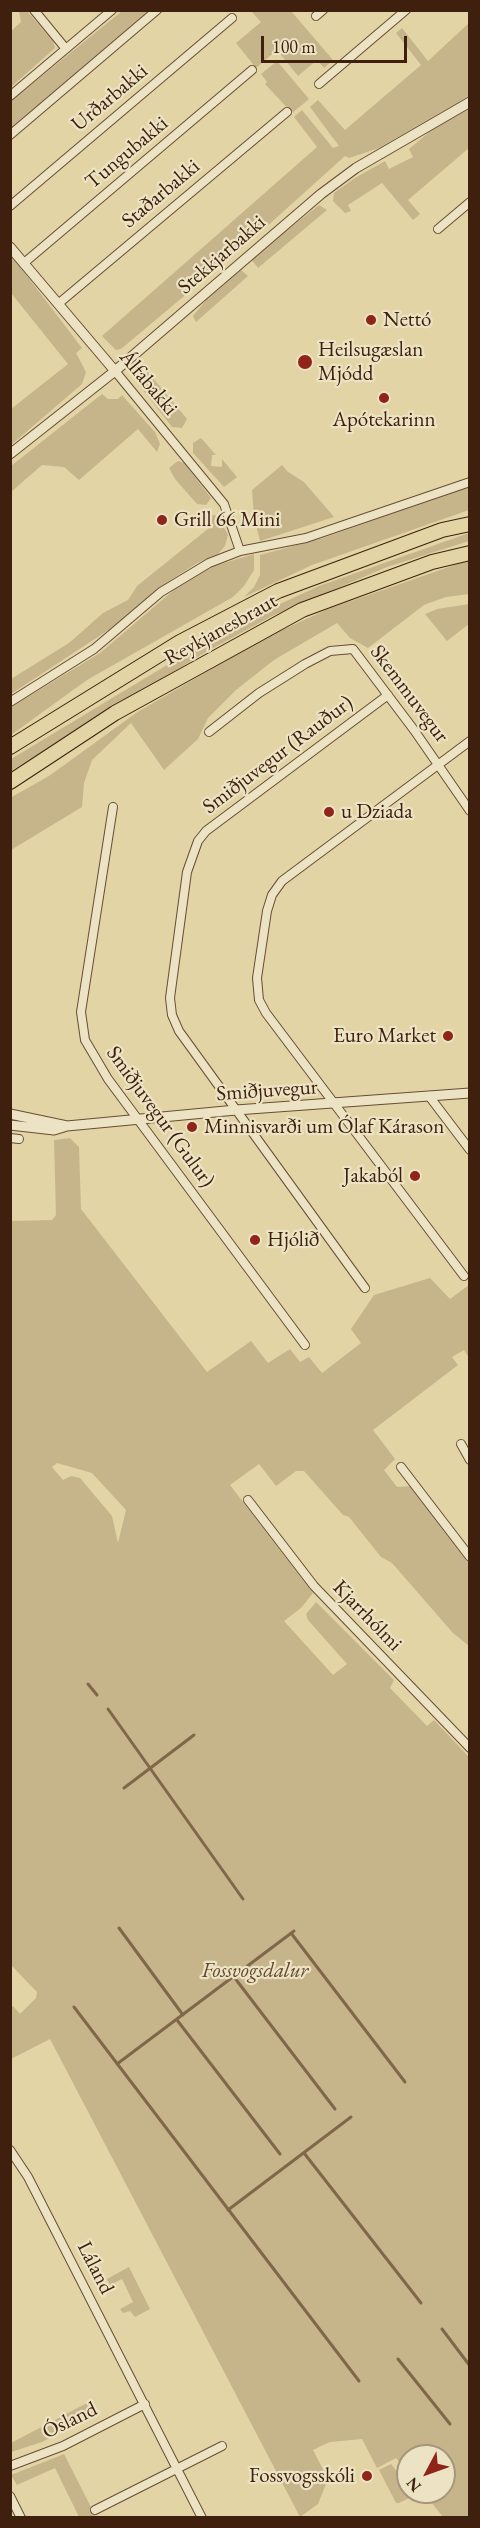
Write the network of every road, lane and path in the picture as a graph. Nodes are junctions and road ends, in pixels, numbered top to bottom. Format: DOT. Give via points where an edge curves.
graph roads {
  1 [pos="34,10"];
  2 [pos="112,10"];
  3 [pos="157,10"];
  4 [pos="406,10"];
  5 [pos="232,18"];
  6 [pos="66,49"];
  7 [pos="252,70"];
  8 [pos="319,84"];
  9 [pos="10,96"];
  10 [pos="470,102"];
  11 [pos="287,112"];
  12 [pos="10,135"];
  13 [pos="470,202"];
  14 [pos="10,206"];
  15 [pos="438,229"];
  16 [pos="10,247"];
  17 [pos="24,263"];
  18 [pos="58,304"];
  19 [pos="115,371"];
  20 [pos="10,454"];
  21 [pos="470,482"];
  22 [pos="470,522"];
  23 [pos="240,551"];
  24 [pos="470,554"];
  25 [pos="388,695"];
  26 [pos="10,702"];
  27 [pos="209,732"];
  28 [pos="470,741"];
  29 [pos="10,747"];
  30 [pos="438,764"];
  31 [pos="10,782"];
  32 [pos="113,807"];
  33 [pos="470,811"];
  34 [pos="470,1093"];
  35 [pos="429,1096"];
  36 [pos="333,1104"];
  37 [pos="236,1110"];
  38 [pos="10,1114"];
  39 [pos="138,1121"];
  40 [pos="10,1125"];
  41 [pos="67,1126"];
  42 [pos="470,1150"];
  43 [pos="464,1276"];
  44 [pos="365,1288"];
  45 [pos="305,1345"];
  46 [pos="461,1444"];
  47 [pos="470,1460"];
  48 [pos="400,1467"];
  49 [pos="248,1500"];
  50 [pos="468,1551"];
  51 [pos="470,1748"];
  52 [pos="10,2150"];
  53 [pos="144,2404"];
  54 [pos="222,2446"];
  55 [pos="10,2466"];
  56 [pos="177,2468"];
  57 [pos="10,2496"];
  58 [pos="95,2510"];
  59 [pos="21,2517"];
  60 [pos="202,2517"];
  1 -- 6 [label="street"];
  2 -- 6 [label="street"];
  3 -- 12 [label="street"];
  4 -- 8 [label="street"];
  5 -- 14 [label="street, Urðarbakki"];
  6 -- 9 [label="street"];
  7 -- 17 [label="street, Tungubakki"];
  10 -- 19 [label="street, Stekkjarbakki" via="356,168 321,194"];
  11 -- 18 [label="street, Staðarbakki"];
  13 -- 15 [label="street"];
  16 -- 17 [label="street, Álfabakki"];
  17 -- 18 [label="street, Álfabakki"];
  18 -- 19 [label="street, Álfabakki"];
  19 -- 20 [label="street, Stekkjarbakki"];
  19 -- 23 [label="street, Álfabakki" via="218,495 233,524"];
  21 -- 23 [label="street" via="306,538"];
  22 -- 29 [label="highway, Reykjanesbraut" via="278,591 180,642"];
  23 -- 26 [label="street" via="161,592 94,650"];
  24 -- 31 [label="highway, Reykjanesbraut" via="432,562 302,610 115,713"];
  25 -- 27 [label="street, Skemmuvegur" via="353,649 330,651 259,693"];
  25 -- 30 [label="street, Skemmuvegur"];
  25 -- 37 [label="street, Smiðjuvegur (Rauður)" via="206,831 194,850 180,919 171,1006 179,1031"];
  28 -- 30 [label="street"];
  30 -- 33 [label="street, Skemmuvegur"];
  30 -- 36 [label="street" via="282,881 267,911 256,978 259,1000"];
  32 -- 39 [label="street, Smiðjuvegur (Gulur)" via="81,1021 93,1057"];
  34 -- 35 [label="street, Smiðjuvegur"];
  35 -- 36 [label="street, Smiðjuvegur"];
  35 -- 42 [label="street"];
  36 -- 37 [label="street, Smiðjuvegur"];
  36 -- 43 [label="street"];
  37 -- 39 [label="street, Smiðjuvegur"];
  37 -- 44 [label="street, Smiðjuvegur (Rauður)"];
  38 -- 41 [label="street, Smiðjuvegur"];
  39 -- 41 [label="street, Smiðjuvegur"];
  39 -- 45 [label="street, Smiðjuvegur (Gulur)"];
  40 -- 41 [label="street, Smiðjuvegur" via="54,1130"];
  46 -- 47 [label="street"];
  48 -- 50 [label="street"];
  49 -- 51 [label="street, Kjarrhólmi" via="314,1586"];
  52 -- 53 [label="street, Láland" via="28,2177"];
  53 -- 55 [label="street, Ósland" via="63,2446"];
  53 -- 56 [label="street, Láland"];
  54 -- 56 [label="street"];
  56 -- 58 [label="street"];
  56 -- 60 [label="street, Láland"];
  57 -- 59 [label="street"];
}
